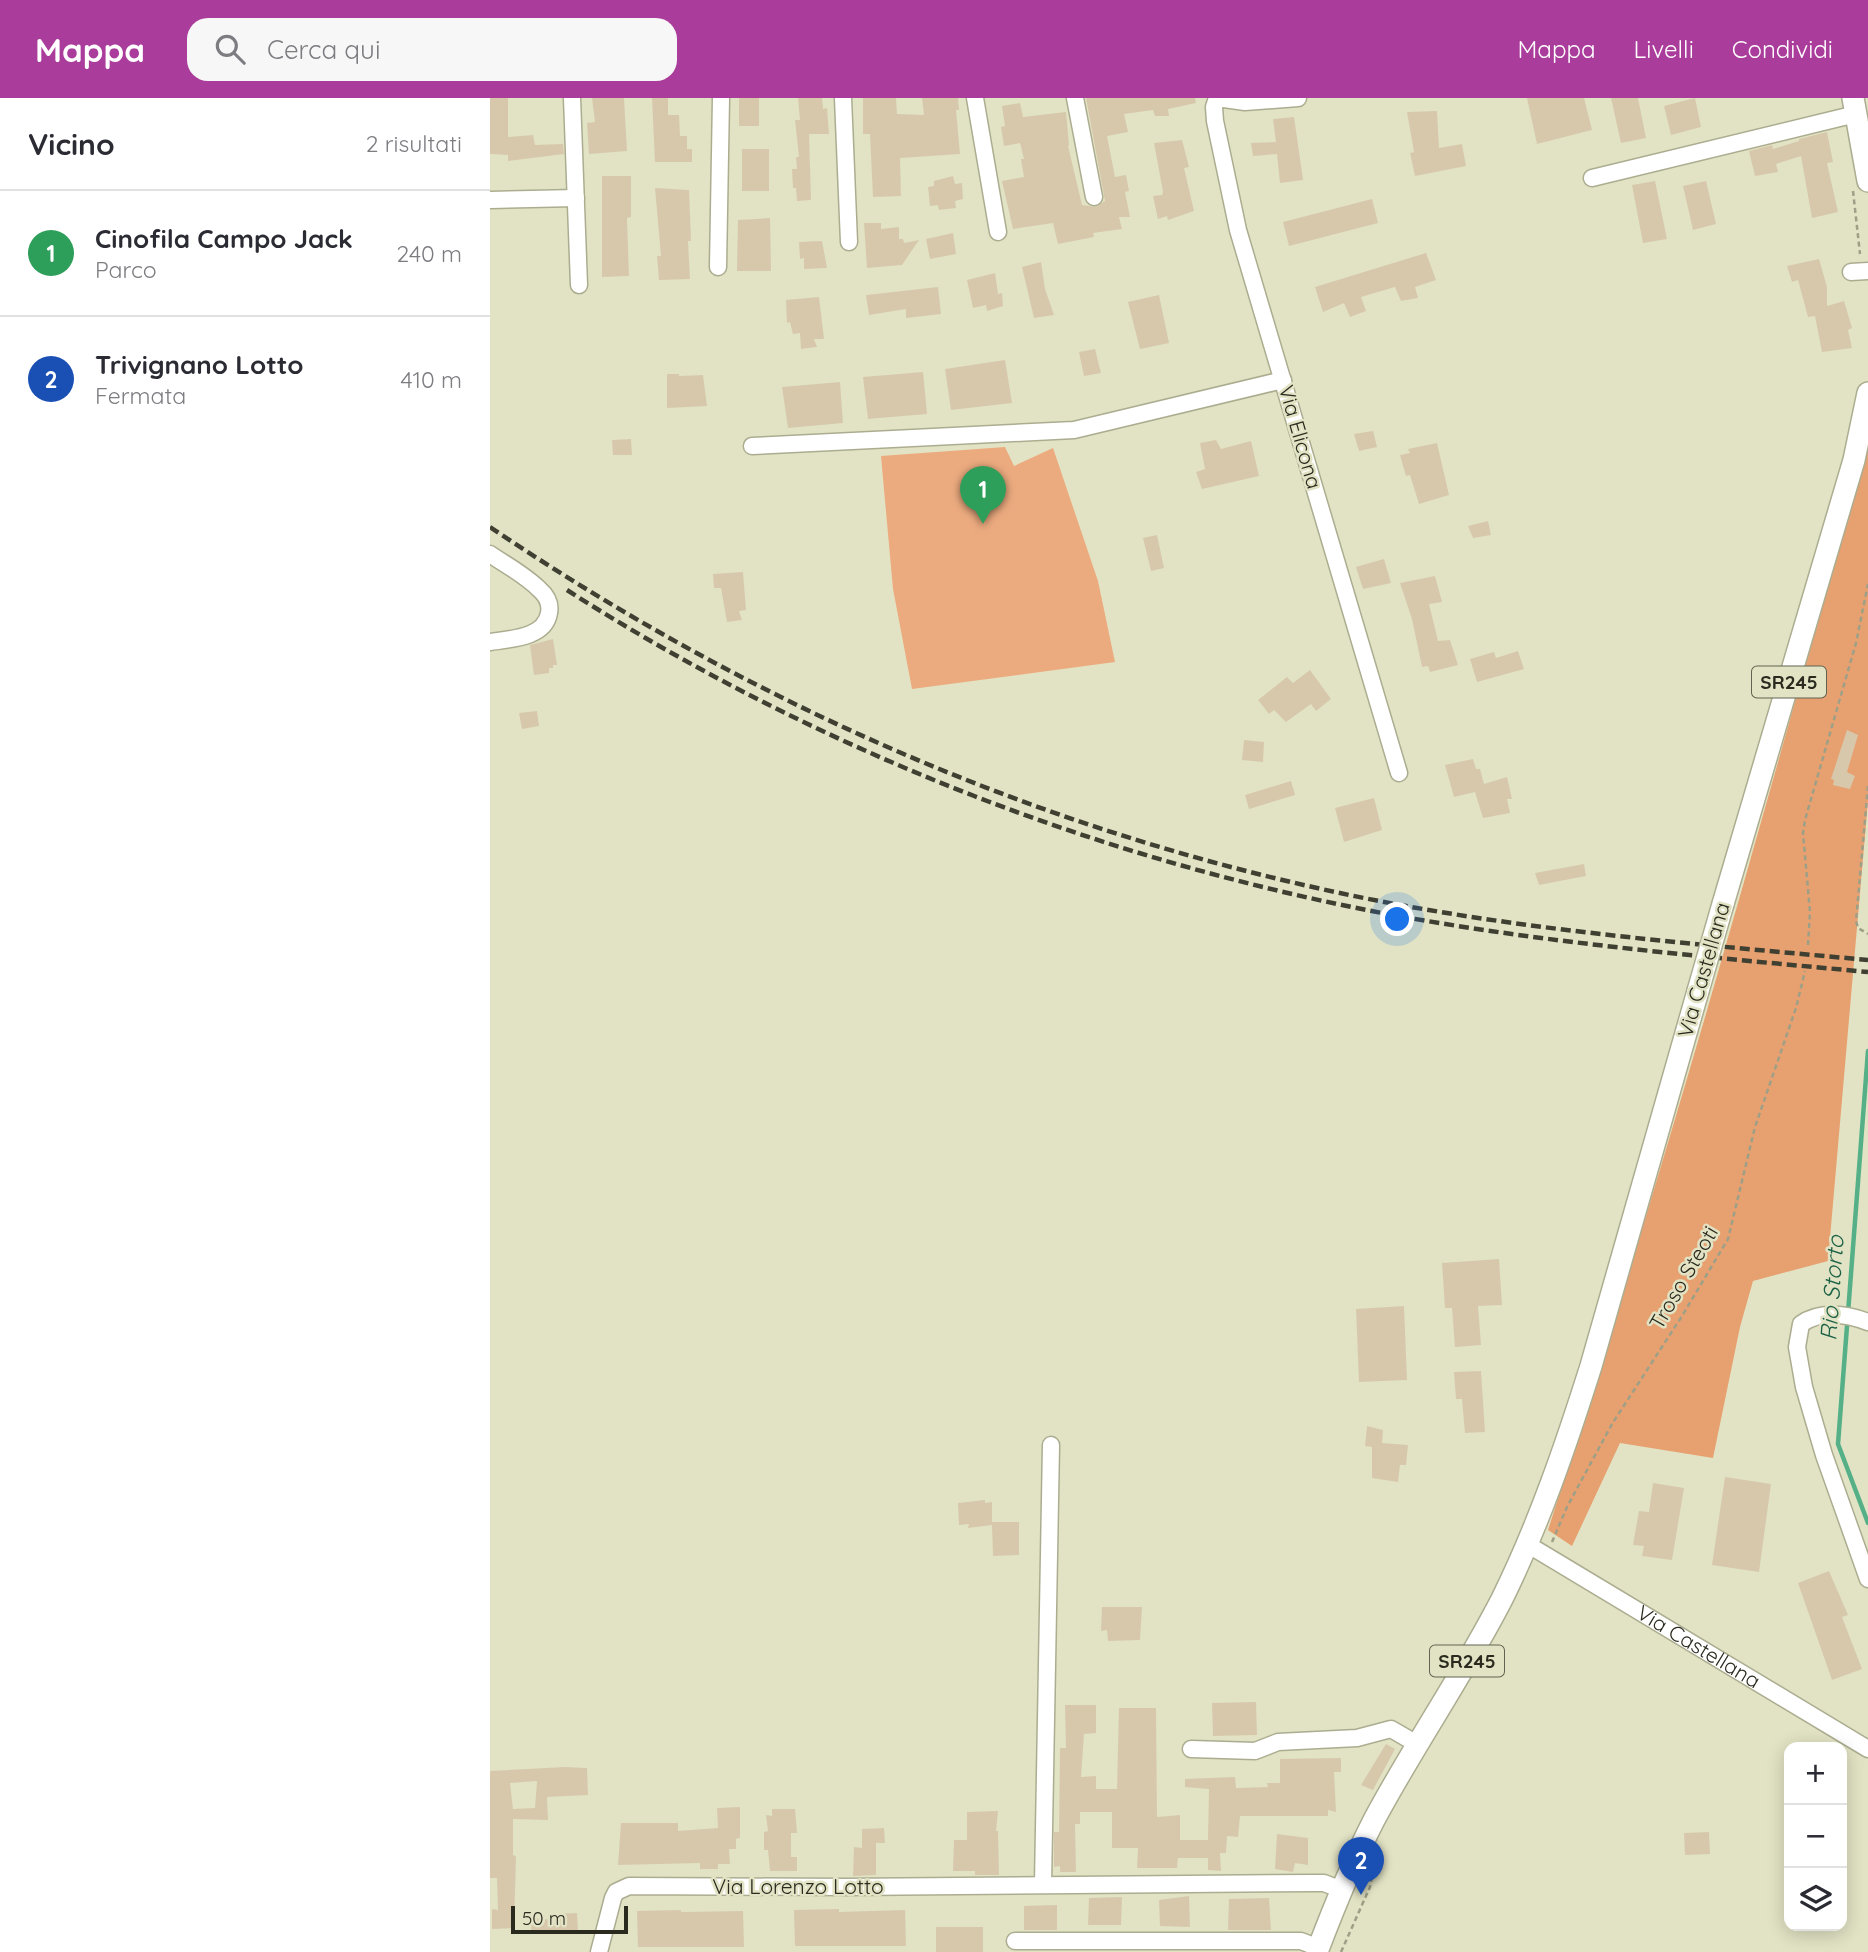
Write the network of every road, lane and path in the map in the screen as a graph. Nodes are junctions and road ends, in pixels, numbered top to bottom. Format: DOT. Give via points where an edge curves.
graph roads {
  1 [pos="572,98"];
  2 [pos="721,98"];
  3 [pos="844,98"];
  4 [pos="975,98"];
  5 [pos="1075,98"];
  6 [pos="1217,98"];
  7 [pos="1298,98"];
  8 [pos="1237,100"];
  9 [pos="1857,103"];
  10 [pos="1592,178"];
  11 [pos="1868,181"];
  12 [pos="1094,197"];
  13 [pos="576,198"];
  14 [pos="490,200"];
  15 [pos="998,232"];
  16 [pos="849,242"];
  17 [pos="718,267"];
  18 [pos="579,285"];
  19 [pos="1283,380"];
  20 [pos="1868,393"];
  21 [pos="752,446"];
  22 [pos="490,554"];
  23 [pos="1868,584"];
  24 [pos="496,641"];
  25 [pos="1399,774"];
  26 [pos="1868,786"];
  27 [pos="1868,934"];
  28 [pos="1808,945"];
  29 [pos="1805,971"];
  30 [pos="1864,1320"];
  31 [pos="1051,1445"];
  32 [pos="1553,1540"];
  33 [pos="1527,1544"];
  34 [pos="1868,1579"];
  35 [pos="1417,1744"];
  36 [pos="1191,1749"];
  37 [pos="1868,1749"];
  38 [pos="1043,1884"];
  39 [pos="1342,1891"];
  40 [pos="1015,1941"];
  41 [pos="1318,1950"];
  42 [pos="599,1952"];
  1 -- 13 [label="street"];
  2 -- 17 [label="street"];
  3 -- 16 [label="street"];
  4 -- 15 [label="street"];
  5 -- 12 [label="street"];
  6 -- 8 [label="street"];
  6 -- 19 [label="street, Via Elicona" via="1215,121 1228,192"];
  7 -- 8 [label="street"];
  9 -- 10 [label="street"];
  9 -- 11 [label="main road"];
  13 -- 14 [label="street"];
  13 -- 18 [label="street"];
  19 -- 21 [label="street" via="1074,430"];
  19 -- 25 [label="street, Via Elicona"];
  20 -- 33 [label="main road, Via Castellana / SR245, bridge" via="1854,460 1573,1423"];
  22 -- 24 [label="street" via="538,588 550,606 547,622 540,629"];
  23 -- 28 [label="path" via="1856,643 1805,820"];
  26 -- 27 [label="path" via="1856,921"];
  29 -- 32 [label="path, Troso Steoti" via="1755,1128 1727,1239 1612,1424"];
  30 -- 34 [label="street" via="1810,1317 1801,1324 1797,1347 1824,1455"];
  31 -- 38 [label="street"];
  33 -- 35 [label="main road, Via Castellana / SR245" via="1478,1642"];
  33 -- 37 [label="street, Via Castellana"];
  35 -- 36 [label="street" via="1391,1729 1357,1738 1278,1742 1255,1751"];
  35 -- 39 [label="main road, Via Castellana / SR245"];
  38 -- 39 [label="street, Via Lorenzo Lotto" via="1313,1883"];
  38 -- 42 [label="street, Via Lorenzo Lotto" via="629,1886 613,1898"];
  39 -- 41 [label="main road, Via Castellana / SR245"];
  40 -- 41 [label="street, Via Castellana" via="1301,1941"];
}
